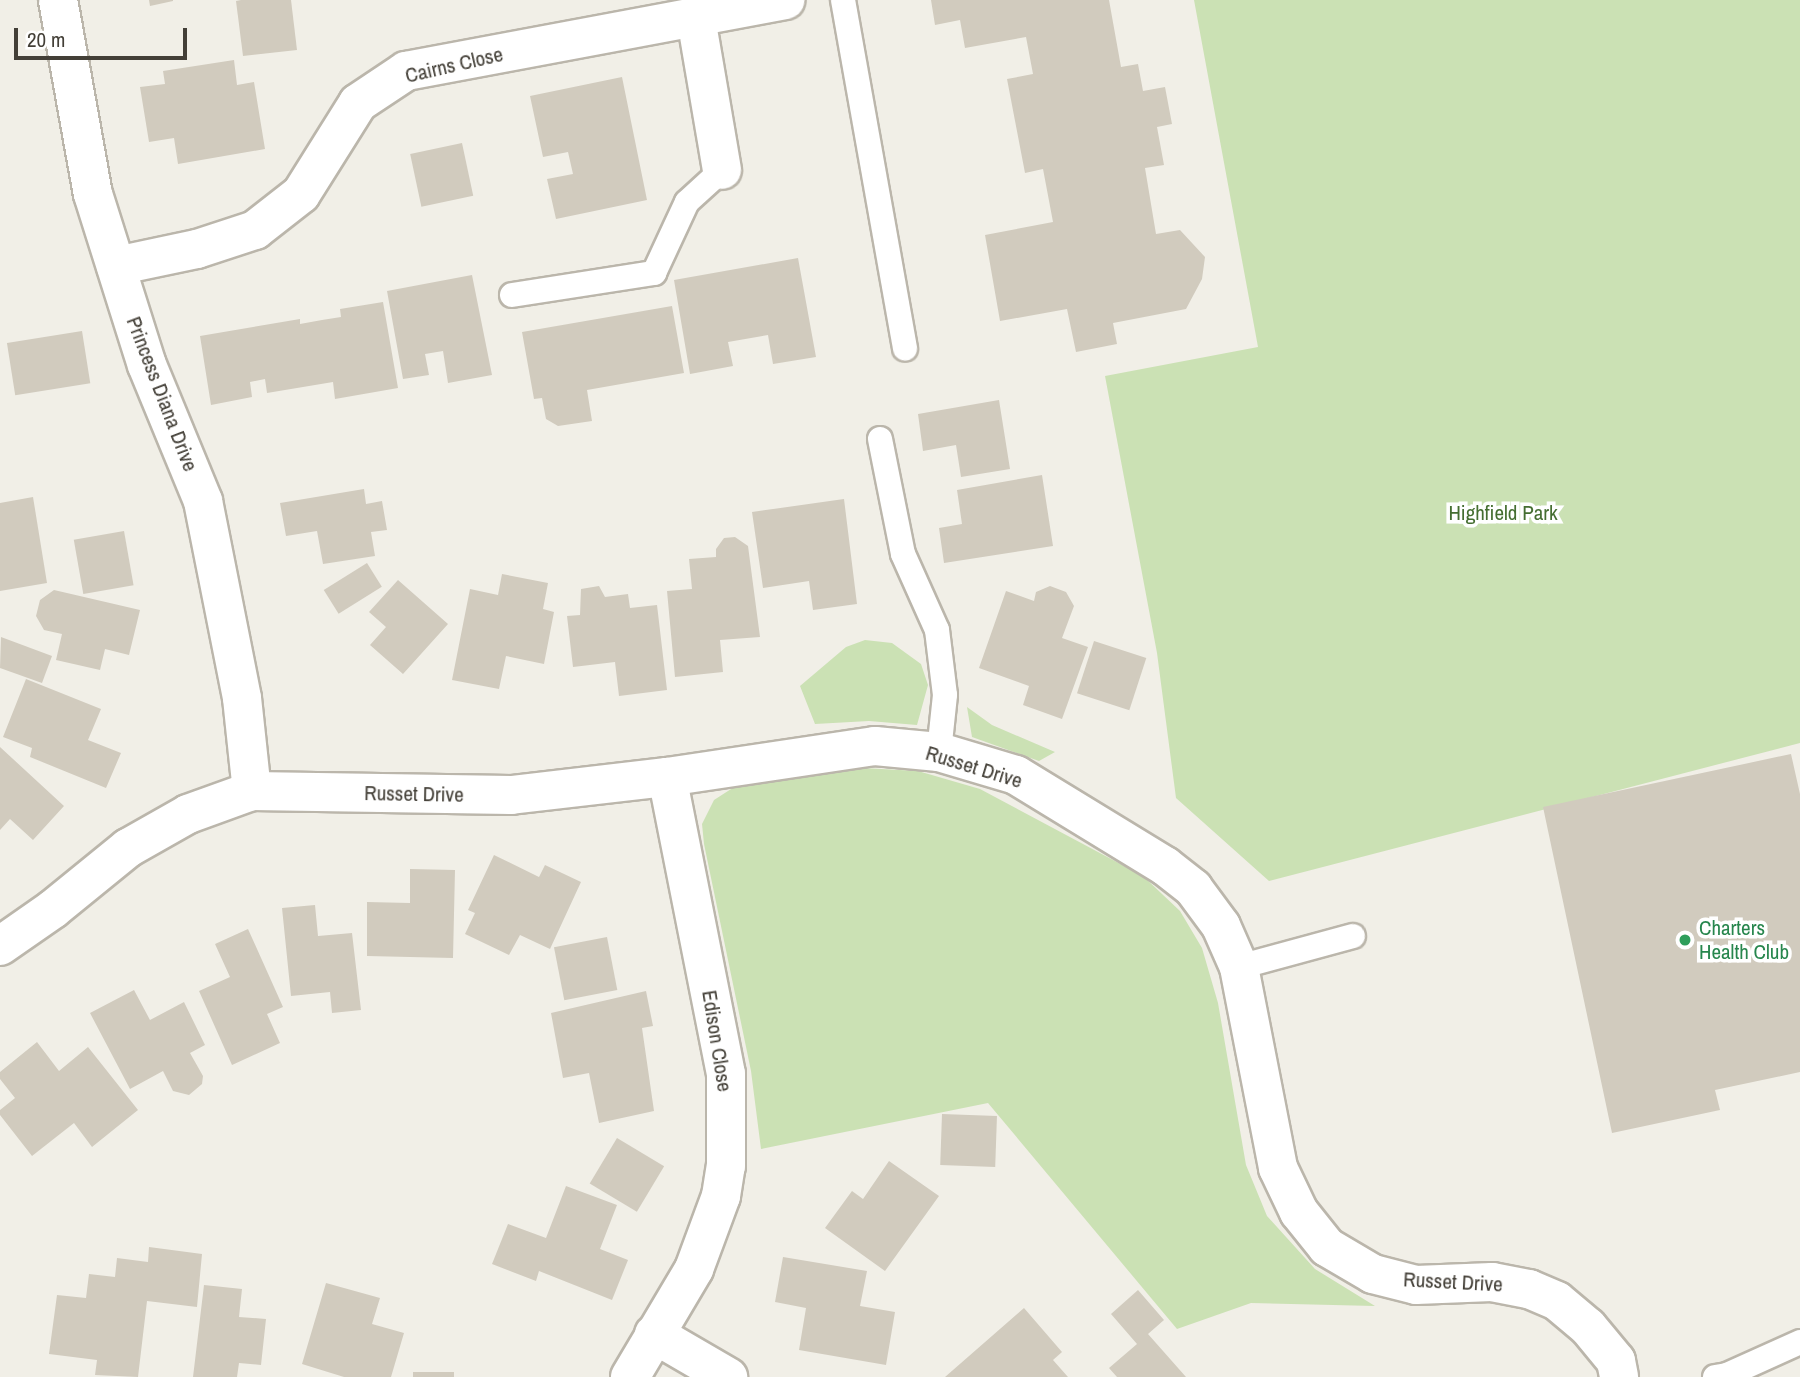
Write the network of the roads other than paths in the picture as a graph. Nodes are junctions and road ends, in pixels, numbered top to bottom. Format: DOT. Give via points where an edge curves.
graph roads {
  1 [pos="58,0"];
  2 [pos="785,0"];
  3 [pos="843,0"];
  4 [pos="696,18"];
  5 [pos="722,170"];
  6 [pos="116,266"];
  7 [pos="512,296"];
  8 [pos="905,349"];
  9 [pos="880,439"];
  10 [pos="939,752"];
  11 [pos="667,777"];
  12 [pos="252,791"];
  13 [pos="1353,936"];
  14 [pos="0,946"];
  15 [pos="1239,967"];
  16 [pos="654,1334"];
  17 [pos="1800,1342"];
  18 [pos="1724,1376"];
  19 [pos="630,1377"];
  20 [pos="728,1377"];
  21 [pos="1619,1377"];
  1 -- 6 [label="street, Princess Diana Drive" via="93,194"];
  2 -- 4 [label="street, Cairns Close"];
  3 -- 8 [label="lane"];
  4 -- 5 [label="street"];
  4 -- 6 [label="street, Cairns Close" via="406,71 358,103 301,194 255,230 197,249"];
  5 -- 7 [label="lane" via="687,202 654,273"];
  6 -- 12 [label="street, Princess Diana Drive" via="147,365 203,501 242,698"];
  9 -- 10 [label="lane" via="903,554 937,631 945,695"];
  10 -- 11 [label="street, Russet Drive" via="875,746"];
  10 -- 15 [label="street, Russet Drive" via="1016,775 1165,866 1193,888 1222,926"];
  11 -- 12 [label="street, Russet Drive" via="511,795"];
  11 -- 16 [label="street, Edison Close" via="726,1074 727,1127 721,1196 694,1269"];
  12 -- 14 [label="street, Russet Drive" via="188,814 128,848"];
  13 -- 15 [label="lane"];
  15 -- 21 [label="street, Russet Drive" via="1278,1168 1299,1212 1328,1247 1373,1274 1416,1285 1492,1282 1557,1301 1588,1327 1616,1362"];
  16 -- 19 [label="street, Edison Close"];
  16 -- 20 [label="street"];
  17 -- 18 [label="lane"];
}
